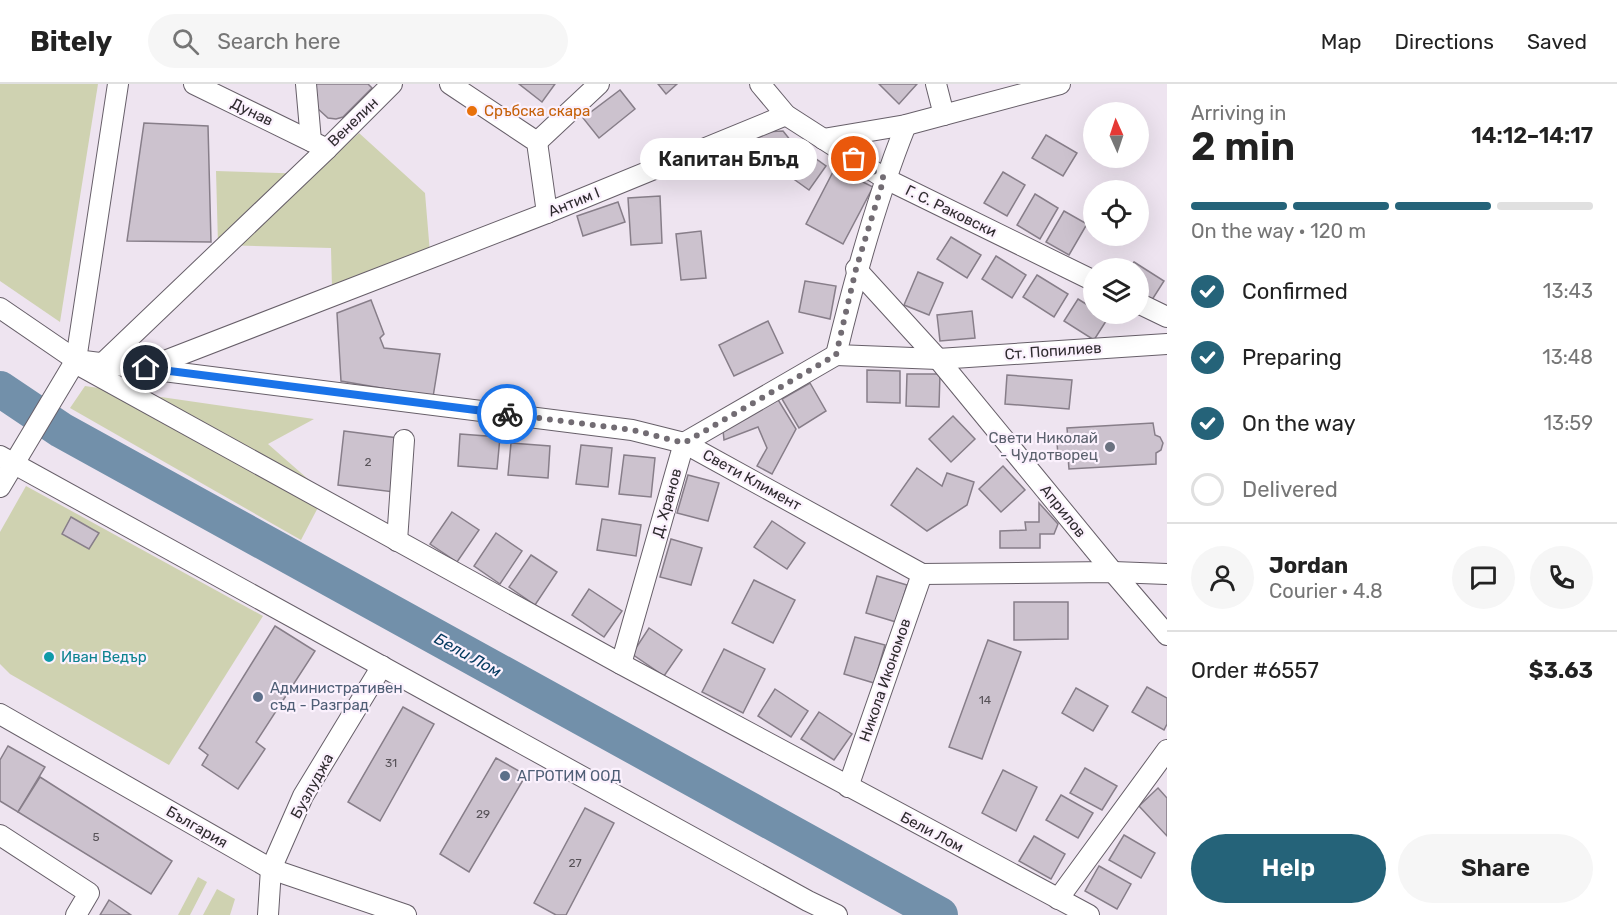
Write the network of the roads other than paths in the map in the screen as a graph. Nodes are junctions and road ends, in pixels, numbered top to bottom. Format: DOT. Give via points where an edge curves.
graph roads {
  1 [pos="118,84"];
  2 [pos="194,84"];
  3 [pos="306,84"];
  4 [pos="392,84"];
  5 [pos="450,84"];
  6 [pos="599,84"];
  7 [pos="760,84"];
  8 [pos="936,84"];
  9 [pos="1060,84"];
  10 [pos="786,115"];
  11 [pos="944,115"];
  12 [pos="906,125"];
  13 [pos="823,139"];
  14 [pos="537,142"];
  15 [pos="319,145"];
  16 [pos="884,178"];
  17 [pos="547,213"];
  18 [pos="856,269"];
  19 [pos="1083,276"];
  20 [pos="0,308"];
  21 [pos="1149,309"];
  22 [pos="1167,318"];
  23 [pos="1167,344"];
  24 [pos="836,355"];
  25 [pos="938,359"];
  26 [pos="76,361"];
  27 [pos="103,363"];
  28 [pos="146,368"];
  29 [pos="404,440"];
  30 [pos="684,443"];
  31 [pos="7,460"];
  32 [pos="0,487"];
  33 [pos="397,541"];
  34 [pos="1113,572"];
  35 [pos="922,574"];
  36 [pos="1167,574"];
  37 [pos="1167,635"];
  38 [pos="621,663"];
  39 [pos="382,666"];
  40 [pos="1,714"];
  41 [pos="1167,750"];
  42 [pos="848,786"];
  43 [pos="0,835"];
  44 [pos="271,868"];
  45 [pos="1058,898"];
  46 [pos="806,908"];
  47 [pos="76,915"];
  48 [pos="268,915"];
  49 [pos="406,915"];
  50 [pos="837,915"];
  51 [pos="1089,915"];
  1 -- 26 [label="street"];
  2 -- 15 [label="street, Дунав"];
  3 -- 15 [label="street"];
  4 -- 15 [label="street, Венелин"];
  5 -- 14 [label="street"];
  6 -- 14 [label="street"];
  7 -- 10 [label="street, Г. С. Раковски"];
  8 -- 11 [label="street"];
  9 -- 11 [label="street"];
  10 -- 13 [label="street, Г. С. Раковски"];
  10 -- 17 [label="street, Антим I"];
  11 -- 12 [label="street"];
  12 -- 13 [label="street"];
  12 -- 16 [label="street"];
  13 -- 16 [label="street, Г. С. Раковски"];
  14 -- 17 [label="street"];
  15 -- 27 [label="street, Венелин"];
  16 -- 18 [label="street"];
  16 -- 19 [label="street, Г. С. Раковски"];
  17 -- 28 [label="street, Антим I"];
  18 -- 24 [label="street"];
  18 -- 25 [label="street, Априлов"];
  20 -- 26 [label="street"];
  21 -- 22 [label="street"];
  23 -- 25 [label="street, Ст. Попилиев"];
  24 -- 25 [label="street, Ст. Попилиев"];
  24 -- 30 [label="street"];
  25 -- 34 [label="street, Априлов"];
  26 -- 27 [label="street, Свети Климент"];
  26 -- 31 [label="street"];
  26 -- 33 [label="street, Бели Лом"];
  27 -- 28 [label="street, Свети Климент"];
  28 -- 30 [label="street, Свети Климент" via="633,430"];
  29 -- 33 [label="street"];
  30 -- 35 [label="street, Свети Климент"];
  30 -- 38 [label="street, Д. Хранов"];
  31 -- 32 [label="street"];
  31 -- 39 [label="street"];
  33 -- 38 [label="street, Бели Лом"];
  34 -- 35 [label="street, Свети Климент"];
  34 -- 36 [label="street, Свети Климент"];
  34 -- 37 [label="street, Априлов"];
  35 -- 42 [label="street, Никола Икономов"];
  38 -- 42 [label="street, Бели Лом"];
  39 -- 44 [label="street, Бузлуджа" via="303,796"];
  39 -- 46 [label="street"];
  40 -- 44 [label="street, България"];
  41 -- 45 [label="street"];
  42 -- 45 [label="street, Бели Лом"];
  43 -- 47 [label="street" via="89,893"];
  44 -- 48 [label="street, Бузлуджа"];
  44 -- 49 [label="street, България"];
  45 -- 51 [label="street, Бели Лом"];
  46 -- 50 [label="street"];
}
